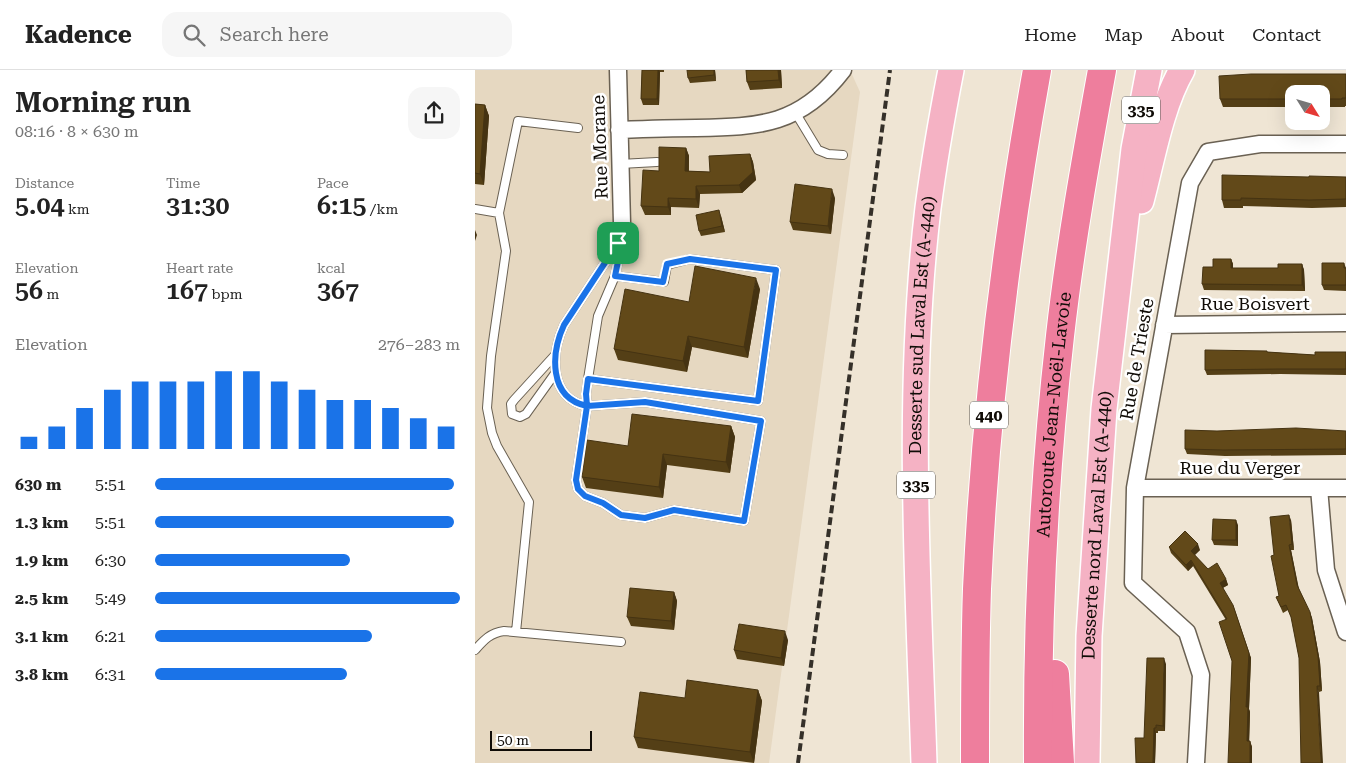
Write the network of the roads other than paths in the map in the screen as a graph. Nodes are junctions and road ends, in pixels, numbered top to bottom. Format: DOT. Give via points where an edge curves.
graph roads {
  1 [pos="618,70"];
  2 [pos="843,70"];
  3 [pos="951,70"];
  4 [pos="1037,70"];
  5 [pos="1102,70"];
  6 [pos="1149,70"];
  7 [pos="1182,70"];
  8 [pos="795,112"];
  9 [pos="578,128"];
  10 [pos="619,130"];
  11 [pos="1346,144"];
  12 [pos="843,155"];
  13 [pos="657,162"];
  14 [pos="620,164"];
  15 [pos="475,209"];
  16 [pos="499,213"];
  17 [pos="622,223"];
  18 [pos="618,243"];
  19 [pos="615,276"];
  20 [pos="1118,290"];
  21 [pos="1346,323"];
  22 [pos="1164,325"];
  23 [pos="555,355"];
  24 [pos="556,372"];
  25 [pos="588,379"];
  26 [pos="587,406"];
  27 [pos="1135,488"];
  28 [pos="1319,488"];
  29 [pos="1346,488"];
  30 [pos="1045,508"];
  31 [pos="516,632"];
  32 [pos="1346,632"];
  33 [pos="621,642"];
  34 [pos="475,650"];
  35 [pos="924,763"];
  36 [pos="975,763"];
  37 [pos="1038,763"];
  38 [pos="1060,763"];
  39 [pos="1087,763"];
  40 [pos="1196,763"];
  1 -- 10 [label="street, Rue Morane"];
  2 -- 8 [label="street" via="821,94"];
  3 -- 35 [label="main road, Desserte sud Laval Est (A-440) / 335" via="928,207 917,372 917,568"];
  4 -- 36 [label="highway, 440" via="1008,250 989,420 977,590"];
  5 -- 30 [label="highway, Autoroute Jean-Noël-Lavoie" via="1063,314"];
  6 -- 20 [label="main road, 335" via="1134,149"];
  7 -- 20 [label="main road" via="1161,125"];
  8 -- 10 [label="street" via="744,127"];
  8 -- 12 [label="lane" via="818,150"];
  9 -- 16 [label="lane" via="518,120"];
  10 -- 14 [label="street, Rue Morane"];
  11 -- 22 [label="street, Rue de Trieste" via="1260,144 1208,152 1190,183"];
  13 -- 14 [label="lane"];
  14 -- 17 [label="street, Rue Morane"];
  15 -- 16 [label="lane"];
  16 -- 31 [label="lane" via="506,251 487,408 497,446 529,502"];
  17 -- 18 [label="lane"];
  18 -- 19 [label="lane" via="620,252"];
  18 -- 23 [label="lane" via="564,325"];
  19 -- 25 [label="lane" via="598,316"];
  19 -- 25 [label="lane" via="663,282 667,264 690,259 776,270 758,401"];
  20 -- 39 [label="main road, Desserte nord Laval Est (A-440) / 335" via="1104,409 1095,530 1087,686"];
  21 -- 22 [label="street, Rue Boisvert"];
  22 -- 27 [label="street, Rue de Trieste"];
  23 -- 24 [label="lane"];
  23 -- 24 [label="lane" via="511,404 512,414 519,418 526,414"];
  24 -- 26 [label="lane" via="571,398"];
  25 -- 26 [label="lane"];
  26 -- 26 [label="lane" via="576,480 578,489 585,496 621,515 645,518 674,510 744,521 761,421 645,402"];
  27 -- 28 [label="street, Rue du Verger"];
  27 -- 40 [label="street, Rue de Trieste" via="1133,583 1187,632 1201,674"];
  28 -- 29 [label="street, Rue du Verger"];
  28 -- 32 [label="street" via="1327,570"];
  30 -- 37 [label="highway, Autoroute Jean-Noël-Lavoie" via="1038,667"];
  30 -- 38 [label="highway"];
  31 -- 33 [label="lane"];
  31 -- 34 [label="lane" via="495,632"];
}
